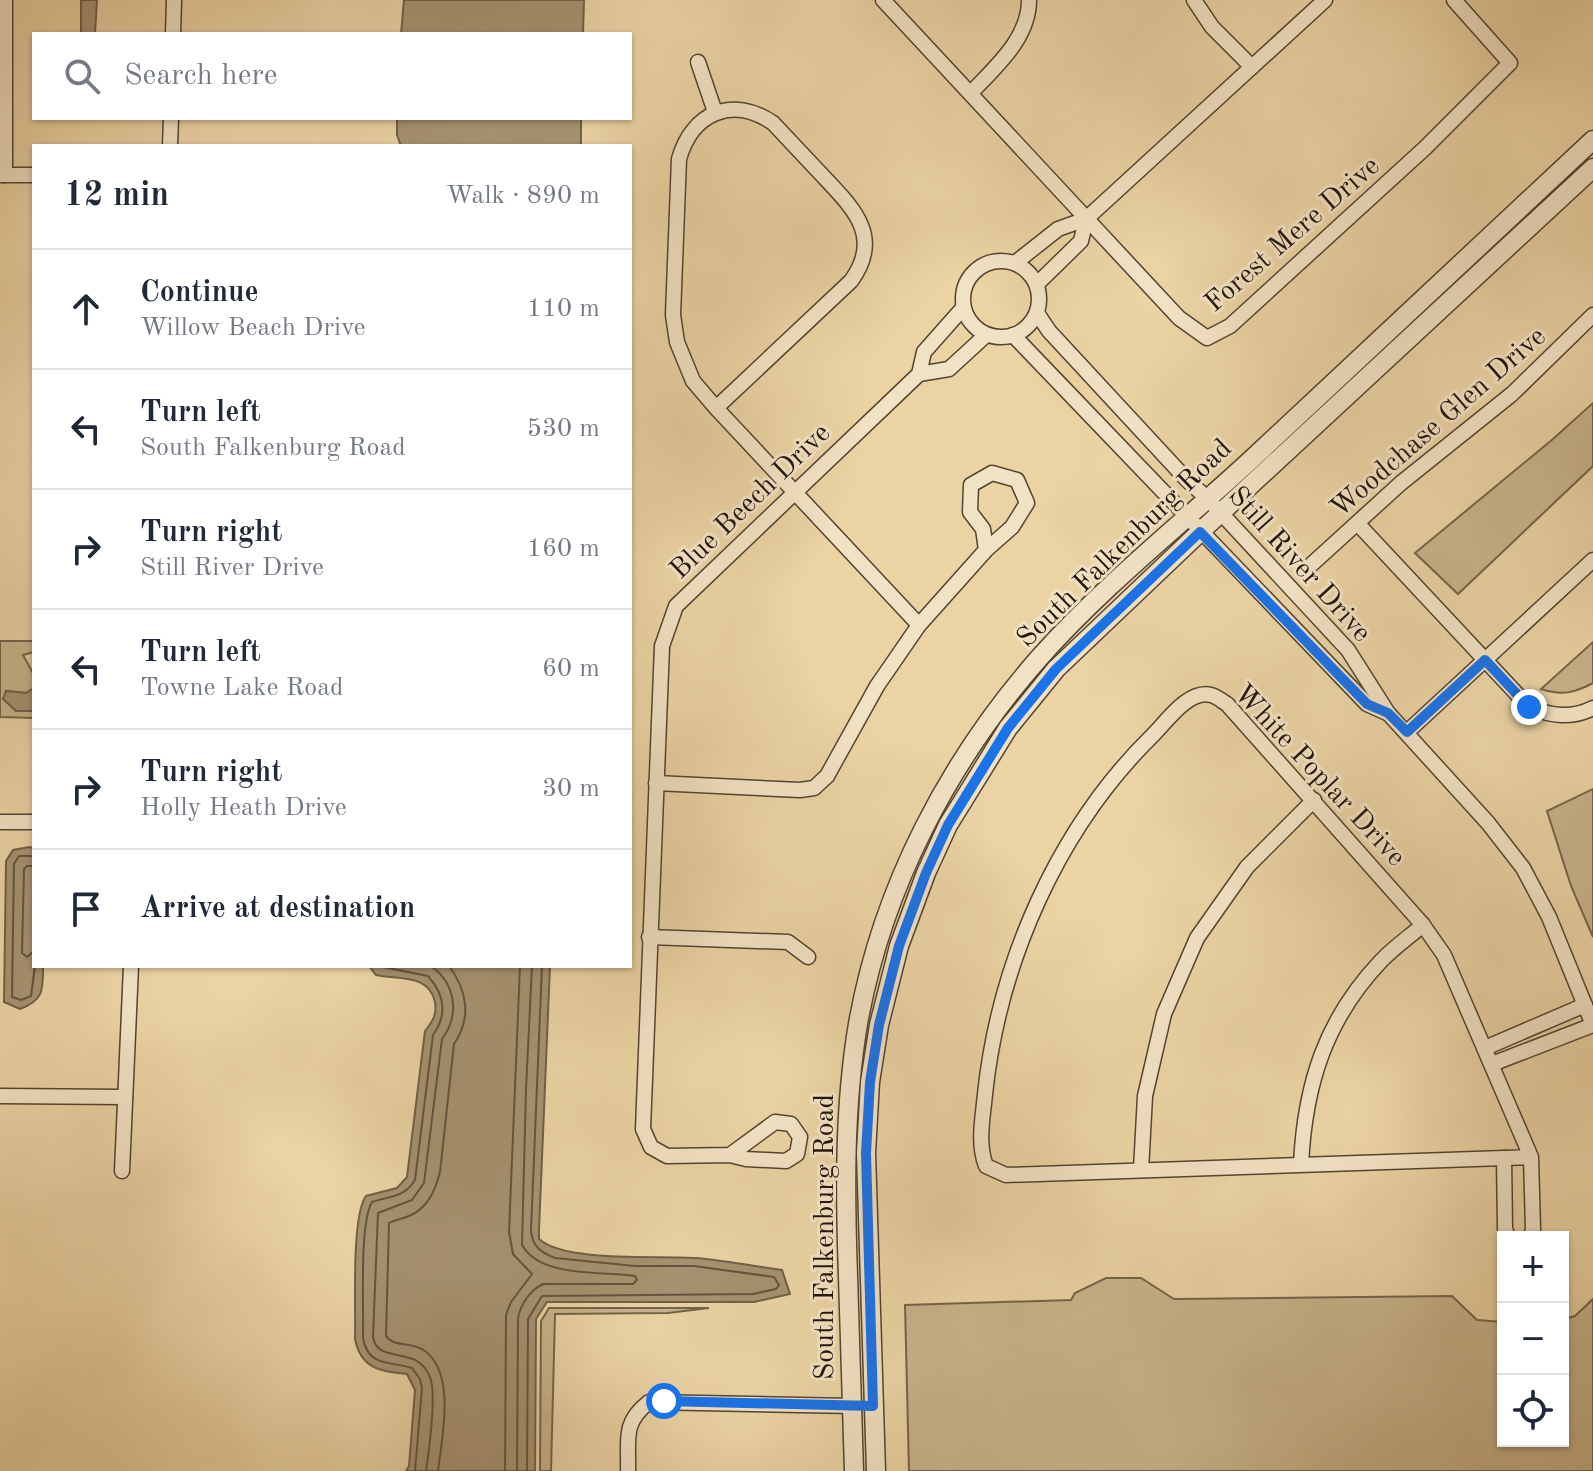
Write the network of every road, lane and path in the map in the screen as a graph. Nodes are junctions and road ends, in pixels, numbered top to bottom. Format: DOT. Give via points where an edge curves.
graph roads {
  1 [pos="5,0"];
  2 [pos="174,0"];
  3 [pos="883,0"];
  4 [pos="1029,0"];
  5 [pos="1194,0"];
  6 [pos="1325,0"];
  7 [pos="1454,0"];
  8 [pos="173,32"];
  9 [pos="698,62"];
  10 [pos="1252,67"];
  11 [pos="971,93"];
  12 [pos="715,112"];
  13 [pos="171,120"];
  14 [pos="1593,140"];
  15 [pos="170,144"];
  16 [pos="1593,168"];
  17 [pos="2,175"];
  18 [pos="32,175"];
  19 [pos="1086,219"];
  20 [pos="1480,246"];
  21 [pos="1493,261"];
  22 [pos="1015,263"];
  23 [pos="1037,284"];
  24 [pos="963,308"];
  25 [pos="1037,313"];
  26 [pos="1593,315"];
  27 [pos="986,335"];
  28 [pos="1013,335"];
  29 [pos="919,374"];
  30 [pos="716,408"];
  31 [pos="795,491"];
  32 [pos="1215,506"];
  33 [pos="1358,524"];
  34 [pos="1193,525"];
  35 [pos="986,550"];
  36 [pos="1593,560"];
  37 [pos="1312,564"];
  38 [pos="919,625"];
  39 [pos="1485,660"];
  40 [pos="1593,708"];
  41 [pos="1388,713"];
  42 [pos="1407,732"];
  43 [pos="656,783"];
  44 [pos="1314,800"];
  45 [pos="0,822"];
  46 [pos="32,822"];
  47 [pos="1423,925"];
  48 [pos="649,937"];
  49 [pos="808,957"];
  50 [pos="873,967"];
  51 [pos="131,968"];
  52 [pos="893,971"];
  53 [pos="1585,1005"];
  54 [pos="1540,1024"];
  55 [pos="1593,1025"];
  56 [pos="1549,1042"];
  57 [pos="1485,1048"];
  58 [pos="1492,1064"];
  59 [pos="0,1096"];
  60 [pos="125,1097"];
  61 [pos="730,1155"];
  62 [pos="1531,1157"];
  63 [pos="1504,1158"];
  64 [pos="1301,1164"];
  65 [pos="1141,1170"];
  66 [pos="122,1171"];
  67 [pos="1506,1231"];
  68 [pos="1533,1231"];
  69 [pos="852,1406"];
  70 [pos="873,1406"];
  71 [pos="628,1471"];
  72 [pos="854,1471"];
  73 [pos="876,1471"];
  1 -- 17 [label="street"];
  2 -- 8 [label="street"];
  3 -- 11 [label="street, Forest Mere Drive"];
  4 -- 11 [label="street" via="1014,48"];
  5 -- 10 [label="street" via="1212,27"];
  6 -- 10 [label="street"];
  7 -- 19 [label="street, Forest Mere Drive" via="1510,63 1230,326 1207,338 1179,318"];
  9 -- 12 [label="street"];
  10 -- 19 [label="street"];
  11 -- 19 [label="street, Forest Mere Drive"];
  12 -- 30 [label="street" via="694,127 679,159 673,315 677,342 693,381"];
  12 -- 30 [label="street" via="747,110 773,123 855,211 866,242 851,281"];
  13 -- 15 [label="street"];
  14 -- 20 [label="street, South Falkenburg Road"];
  16 -- 21 [label="street, South Falkenburg Road"];
  17 -- 18 [label="street"];
  19 -- 22 [label="street" via="1058,229"];
  19 -- 23 [label="street" via="1081,241"];
  20 -- 21 [label="street"];
  20 -- 32 [label="street, South Falkenburg Road"];
  21 -- 32 [label="street, South Falkenburg Road"];
  22 -- 23 [label="street"];
  22 -- 24 [label="street" via="991,261 971,274 964,284"];
  23 -- 25 [label="street"];
  24 -- 27 [label="street"];
  24 -- 29 [label="street, Blue Beech Drive" via="924,352"];
  25 -- 28 [label="street"];
  25 -- 32 [label="street, Still River Drive"];
  26 -- 33 [label="street, Woodchase Glen Drive" via="1512,394"];
  27 -- 28 [label="street"];
  27 -- 29 [label="street, Blue Beech Drive" via="949,369"];
  28 -- 34 [label="street, Still River Drive"];
  29 -- 31 [label="street, Blue Beech Drive"];
  30 -- 31 [label="street"];
  31 -- 38 [label="street"];
  31 -- 43 [label="street, Blue Beech Drive" via="676,606 662,646"];
  32 -- 34 [label="street, South Falkenburg Road"];
  32 -- 41 [label="street, Still River Drive" via="1348,650"];
  33 -- 37 [label="street, Woodchase Glen Drive"];
  33 -- 39 [label="street"];
  34 -- 41 [label="street, Still River Drive" via="1367,704"];
  34 -- 50 [label="street, South Falkenburg Road" via="1087,609 992,714 929,815 905,868"];
  34 -- 52 [label="street, South Falkenburg Road" via="1056,669 1008,728 948,825"];
  35 -- 35 [label="street" via="983,529 970,512 971,485 992,473 1017,480 1027,503 1012,527"];
  35 -- 38 [label="street"];
  36 -- 39 [label="street"];
  38 -- 43 [label="street" via="877,686 827,776 814,788"];
  39 -- 40 [label="street" via="1529,707 1565,716"];
  39 -- 42 [label="street"];
  41 -- 42 [label="street, Still River Drive"];
  42 -- 53 [label="street, Still River Drive" via="1523,868"];
  43 -- 48 [label="street, Blue Beech Drive"];
  44 -- 47 [label="street, White Poplar Drive"];
  44 -- 65 [label="street" via="1247,867 1197,938 1164,1014 1145,1096"];
  44 -- 65 [label="street, White Poplar Drive" via="1227,704 1210,694 1192,697 1143,745 1094,805 1034,910 1000,1008 988,1064 981,1154 986,1166 1006,1175"];
  45 -- 46 [label="street"];
  47 -- 57 [label="street, White Poplar Drive" via="1444,955"];
  47 -- 64 [label="street" via="1382,959 1352,994 1328,1036 1310,1086"];
  48 -- 49 [label="street" via="788,942"];
  48 -- 61 [label="street, Blue Beech Drive" via="643,1129 651,1147 667,1156"];
  50 -- 52 [label="street"];
  50 -- 69 [label="street, South Falkenburg Road" via="854,1051 846,1151"];
  51 -- 60 [label="street"];
  52 -- 70 [label="street, South Falkenburg Road" via="870,1082 866,1153"];
  53 -- 54 [label="street"];
  53 -- 55 [label="street, Still River Drive"];
  54 -- 56 [label="street"];
  54 -- 57 [label="street"];
  55 -- 56 [label="street"];
  56 -- 58 [label="street"];
  57 -- 58 [label="street, White Poplar Drive"];
  58 -- 62 [label="street, White Poplar Drive"];
  59 -- 60 [label="street"];
  60 -- 66 [label="street"];
  62 -- 63 [label="street, White Poplar Drive"];
  62 -- 68 [label="street, White Poplar Drive"];
  63 -- 64 [label="street, White Poplar Drive"];
  63 -- 67 [label="street"];
  64 -- 65 [label="street, White Poplar Drive"];
  69 -- 70 [label="street"];
  69 -- 71 [label="street" via="649,1402 634,1414 629,1428"];
  69 -- 72 [label="street, South Falkenburg Road"];
  70 -- 73 [label="street, South Falkenburg Road"];
}
